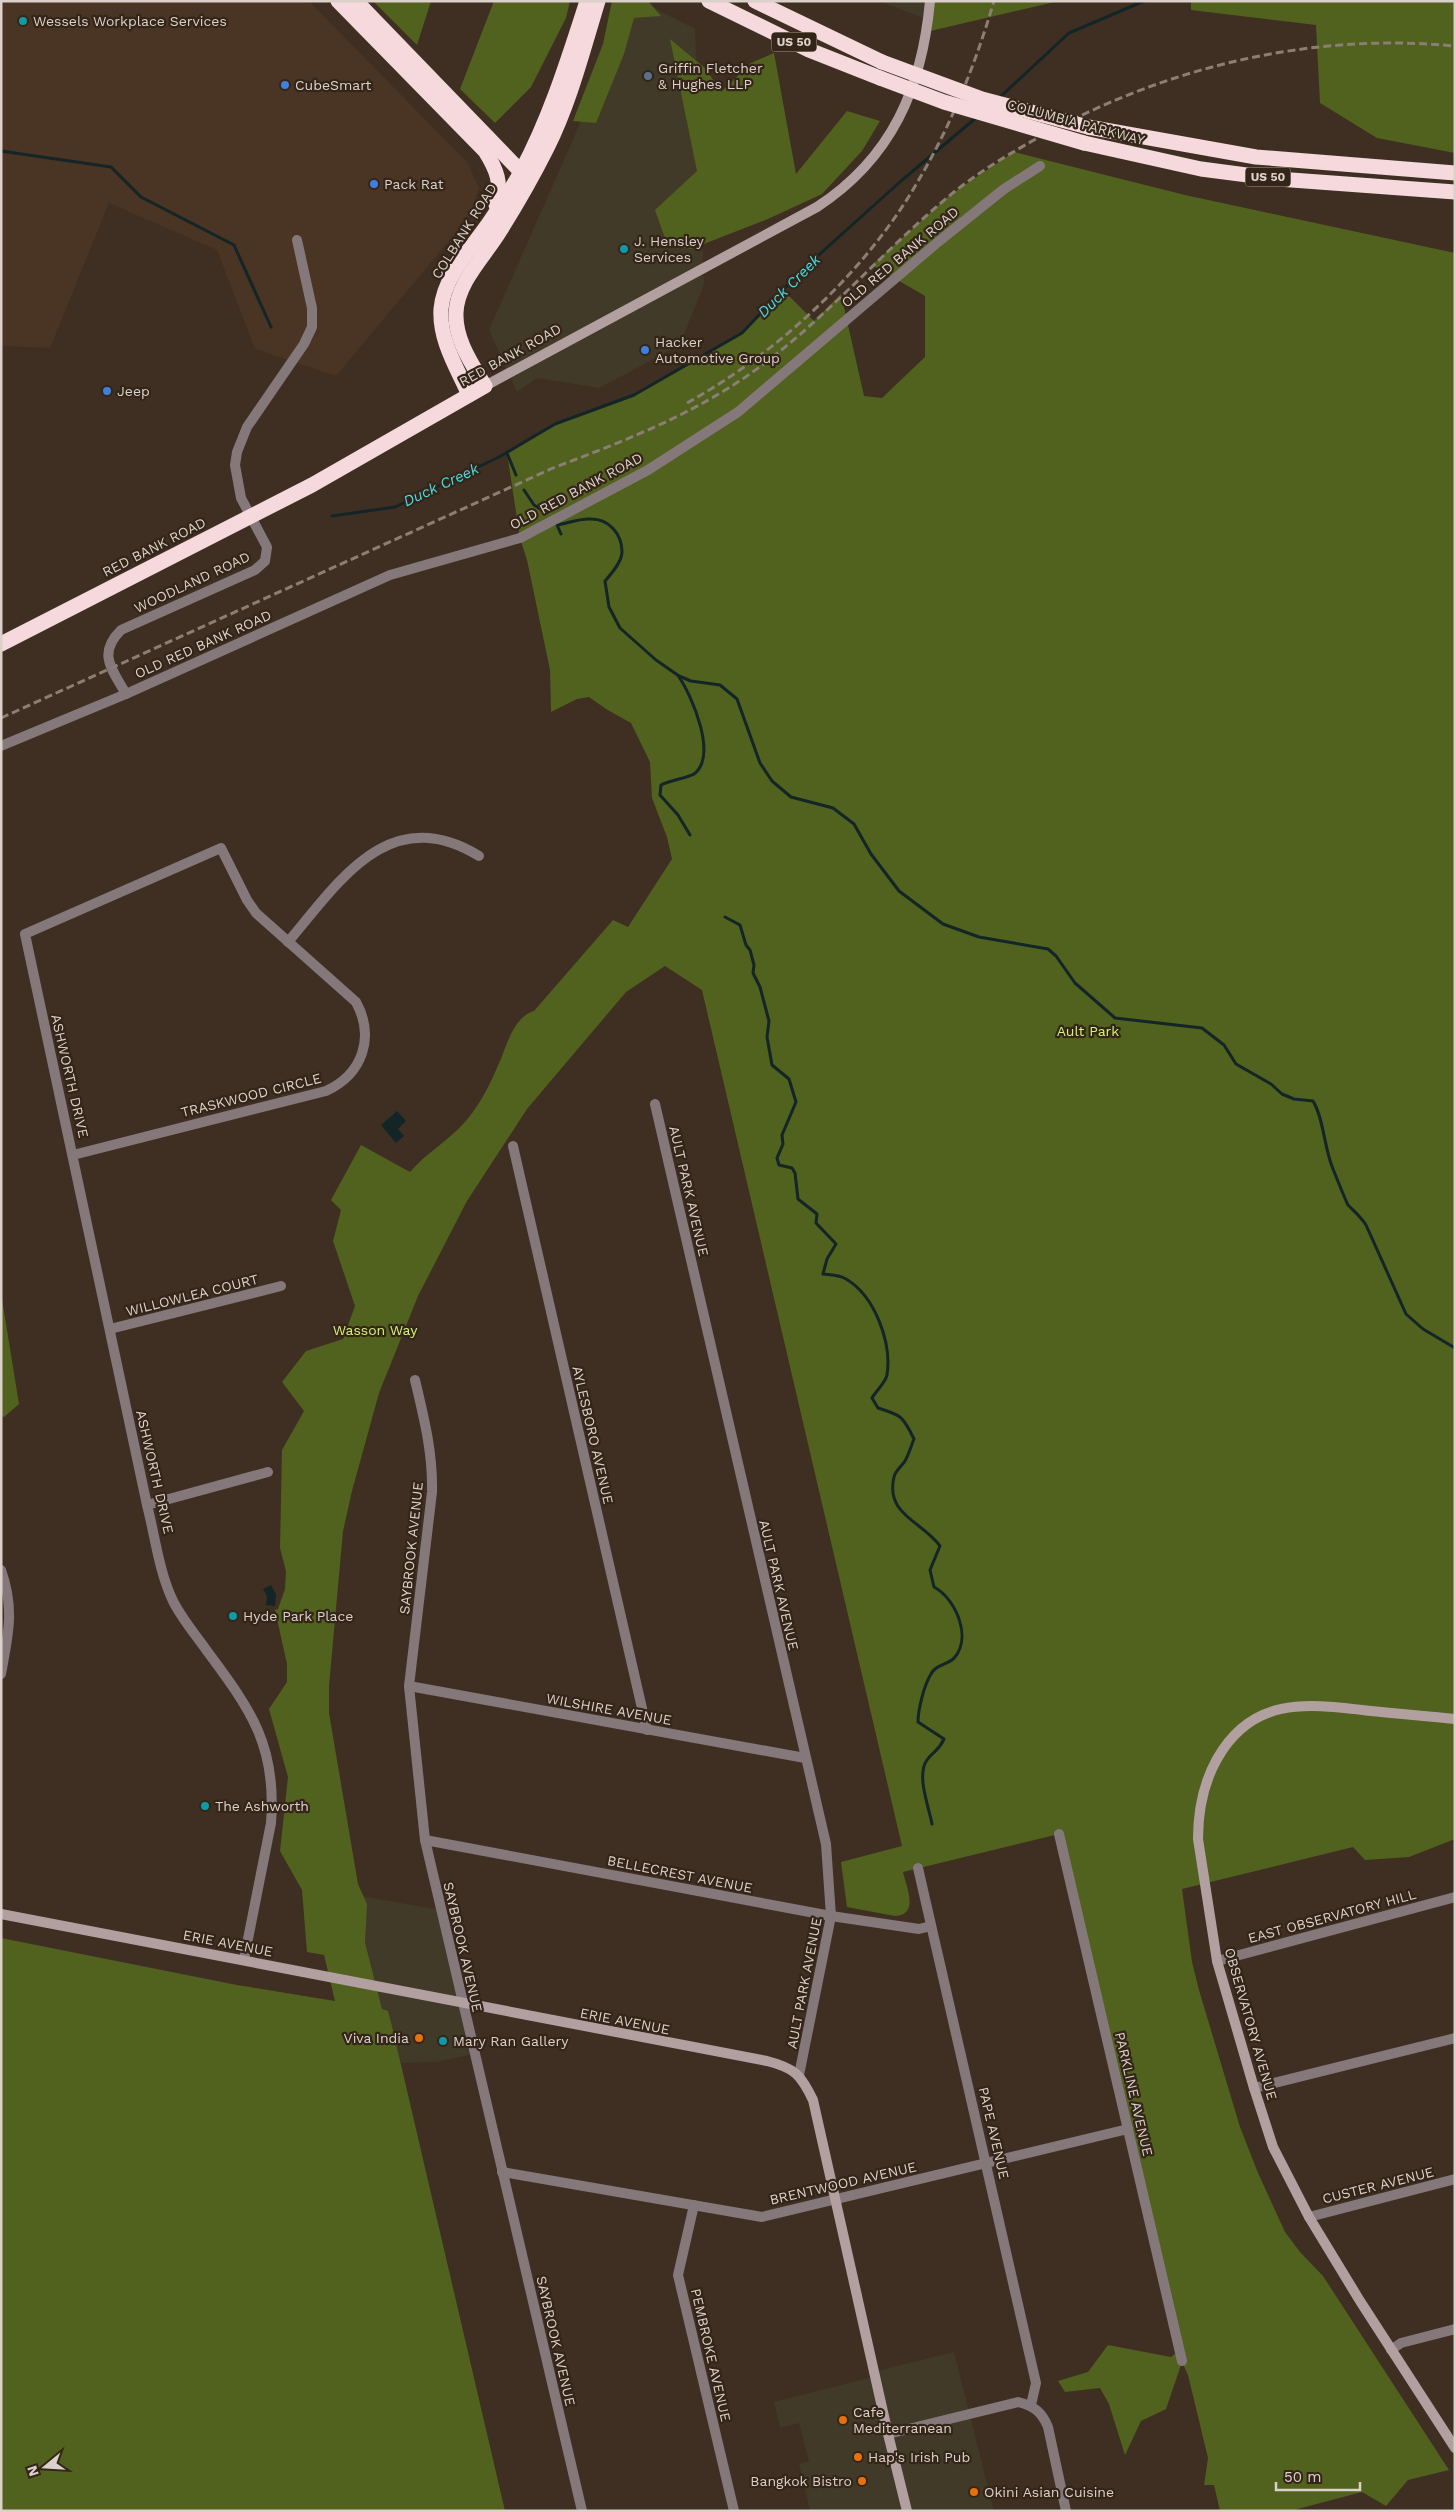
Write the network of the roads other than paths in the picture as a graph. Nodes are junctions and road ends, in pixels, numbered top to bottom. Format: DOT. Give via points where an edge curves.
graph roads {
  1 [pos="338,1"];
  2 [pos="356,1"];
  3 [pos="587,1"];
  4 [pos="598,1"];
  5 [pos="710,1"];
  6 [pos="755,1"];
  7 [pos="930,1"];
  8 [pos="1040,166"];
  9 [pos="1455,173"];
  10 [pos="525,176"];
  11 [pos="1455,192"];
  12 [pos="491,220"];
  13 [pos="297,240"];
  14 [pos="485,386"];
  15 [pos="469,395"];
  16 [pos="250,517"];
  17 [pos="1,644"];
  18 [pos="126,694"];
  19 [pos="1,746"];
  20 [pos="479,856"];
  21 [pos="288,942"];
  22 [pos="31,966"];
  23 [pos="655,1104"];
  24 [pos="513,1146"];
  25 [pos="73,1154"];
  26 [pos="281,1286"];
  27 [pos="110,1330"];
  28 [pos="415,1380"];
  29 [pos="268,1472"];
  30 [pos="148,1505"];
  31 [pos="1,1570"];
  32 [pos="1,1674"];
  33 [pos="409,1686"];
  34 [pos="1455,1719"];
  35 [pos="646,1730"];
  36 [pos="805,1758"];
  37 [pos="1059,1834"];
  38 [pos="425,1840"];
  39 [pos="918,1868"];
  40 [pos="1455,1897"];
  41 [pos="1,1914"];
  42 [pos="831,1916"];
  43 [pos="931,1926"];
  44 [pos="244,1959"];
  45 [pos="1217,1961"];
  46 [pos="463,2005"];
  47 [pos="1455,2038"];
  48 [pos="799,2075"];
  49 [pos="1254,2088"];
  50 [pos="1128,2129"];
  51 [pos="986,2163"];
  52 [pos="502,2172"];
  53 [pos="1455,2180"];
  54 [pos="836,2200"];
  55 [pos="694,2205"];
  56 [pos="1309,2217"];
  57 [pos="1455,2329"];
  58 [pos="1392,2350"];
  59 [pos="1182,2361"];
  60 [pos="1031,2405"];
  61 [pos="888,2434"];
  62 [pos="1455,2448"];
  63 [pos="582,2511"];
  64 [pos="734,2511"];
  65 [pos="907,2511"];
  66 [pos="1066,2511"];
  1 -- 12 [label="highway" via="485,151 496,167 500,184"];
  2 -- 10 [label="highway"];
  3 -- 10 [label="highway"];
  4 -- 10 [label="highway" via="548,146"];
  5 -- 11 [label="highway, COLUMBIA PARKWAY / US 50, bridge" via="808,50 880,78 944,102 1084,143 1201,169 1278,179"];
  6 -- 9 [label="highway, COLUMBIA PARKWAY / US 50, bridge" via="882,62 982,99 1088,127 1256,157"];
  7 -- 14 [label="street, RED BANK ROAD" via="923,50 906,104 884,145 854,180 817,207"];
  8 -- 18 [label="street, OLD RED BANK ROAD" via="997,195 867,308 815,344 770,386 716,427 648,470 528,534 390,575"];
  10 -- 12 [label="highway, COLBANK ROAD"];
  10 -- 14 [label="highway, COLBANK ROAD" via="459,297 456,313 458,331"];
  12 -- 15 [label="highway, COLBANK ROAD" via="450,279 441,308 444,340"];
  13 -- 16 [label="street, WOODLAND ROAD" via="312,308 312,327 304,344 253,416 237,452 238,485"];
  14 -- 15 [label="highway, RED BANK ROAD"];
  15 -- 16 [label="highway, RED BANK ROAD"];
  16 -- 17 [label="highway, RED BANK ROAD"];
  16 -- 18 [label="street, WOODLAND ROAD" via="267,547 268,555 261,566 120,630 111,640 107,652 109,660"];
  18 -- 19 [label="street, OLD RED BANK ROAD"];
  20 -- 21 [label="street" via="465,847 434,839 403,840 374,851 349,870"];
  21 -- 22 [label="street, TRASKWOOD CIRCLE" via="247,900 221,848 25,934"];
  21 -- 25 [label="street, TRASKWOOD CIRCLE" via="349,994 361,1011 366,1031 365,1046 352,1074 326,1091"];
  22 -- 25 [label="street, ASHWORTH DRIVE"];
  23 -- 36 [label="street, AULT PARK AVENUE"];
  24 -- 35 [label="street, AYLESBORO AVENUE"];
  25 -- 27 [label="street, ASHWORTH DRIVE"];
  26 -- 27 [label="street, WILLOWLEA COURT"];
  27 -- 30 [label="street, ASHWORTH DRIVE"];
  28 -- 33 [label="street, SAYBROOK AVENUE" via="429,1441 432,1492"];
  29 -- 30 [label="street"];
  30 -- 44 [label="street, ASHWORTH DRIVE" via="172,1600 246,1703 269,1761 273,1795 271,1823"];
  31 -- 32 [label="street" via="8,1588 11,1620"];
  33 -- 35 [label="street, WILSHIRE AVENUE"];
  33 -- 38 [label="street, SAYBROOK AVENUE"];
  34 -- 45 [label="street, OBSERVATORY AVENUE" via="1302,1705 1271,1711 1235,1733 1212,1768 1204,1787 1198,1823"];
  35 -- 36 [label="street, WILSHIRE AVENUE"];
  36 -- 42 [label="street, AULT PARK AVENUE" via="826,1844"];
  37 -- 50 [label="street, PARKLINE AVENUE"];
  38 -- 42 [label="street, BELLECREST AVENUE"];
  38 -- 46 [label="street, SAYBROOK AVENUE"];
  39 -- 43 [label="street, PAPE AVENUE"];
  40 -- 45 [label="street, EAST OBSERVATORY HILL"];
  41 -- 44 [label="street, ERIE AVENUE"];
  42 -- 43 [label="street, BELLECREST AVENUE" via="919,1929"];
  42 -- 48 [label="street, AULT PARK AVENUE"];
  43 -- 51 [label="street, PAPE AVENUE"];
  44 -- 46 [label="street, ERIE AVENUE"];
  45 -- 49 [label="street, OBSERVATORY AVENUE"];
  46 -- 48 [label="street, ERIE AVENUE" via="767,2061 790,2068"];
  46 -- 52 [label="street, SAYBROOK AVENUE"];
  47 -- 49 [label="street"];
  48 -- 54 [label="street" via="813,2100"];
  49 -- 56 [label="street, OBSERVATORY AVENUE" via="1274,2147"];
  50 -- 51 [label="street, BRENTWOOD AVENUE"];
  50 -- 59 [label="street, PARKLINE AVENUE"];
  51 -- 54 [label="street, BRENTWOOD AVENUE"];
  51 -- 60 [label="street, PAPE AVENUE" via="1036,2383"];
  52 -- 55 [label="street, BRENTWOOD AVENUE"];
  52 -- 63 [label="street, SAYBROOK AVENUE"];
  53 -- 56 [label="street, CUSTER AVENUE"];
  54 -- 55 [label="street, BRENTWOOD AVENUE" via="762,2217"];
  54 -- 61 [label="street"];
  55 -- 64 [label="street, PEMBROKE AVENUE" via="678,2275"];
  56 -- 58 [label="street, OBSERVATORY AVENUE"];
  57 -- 58 [label="street" via="1401,2343"];
  58 -- 62 [label="street, OBSERVATORY AVENUE"];
  60 -- 61 [label="street" via="1018,2402"];
  60 -- 66 [label="street" via="1043,2415 1048,2427"];
  61 -- 65 [label="street"];
}
